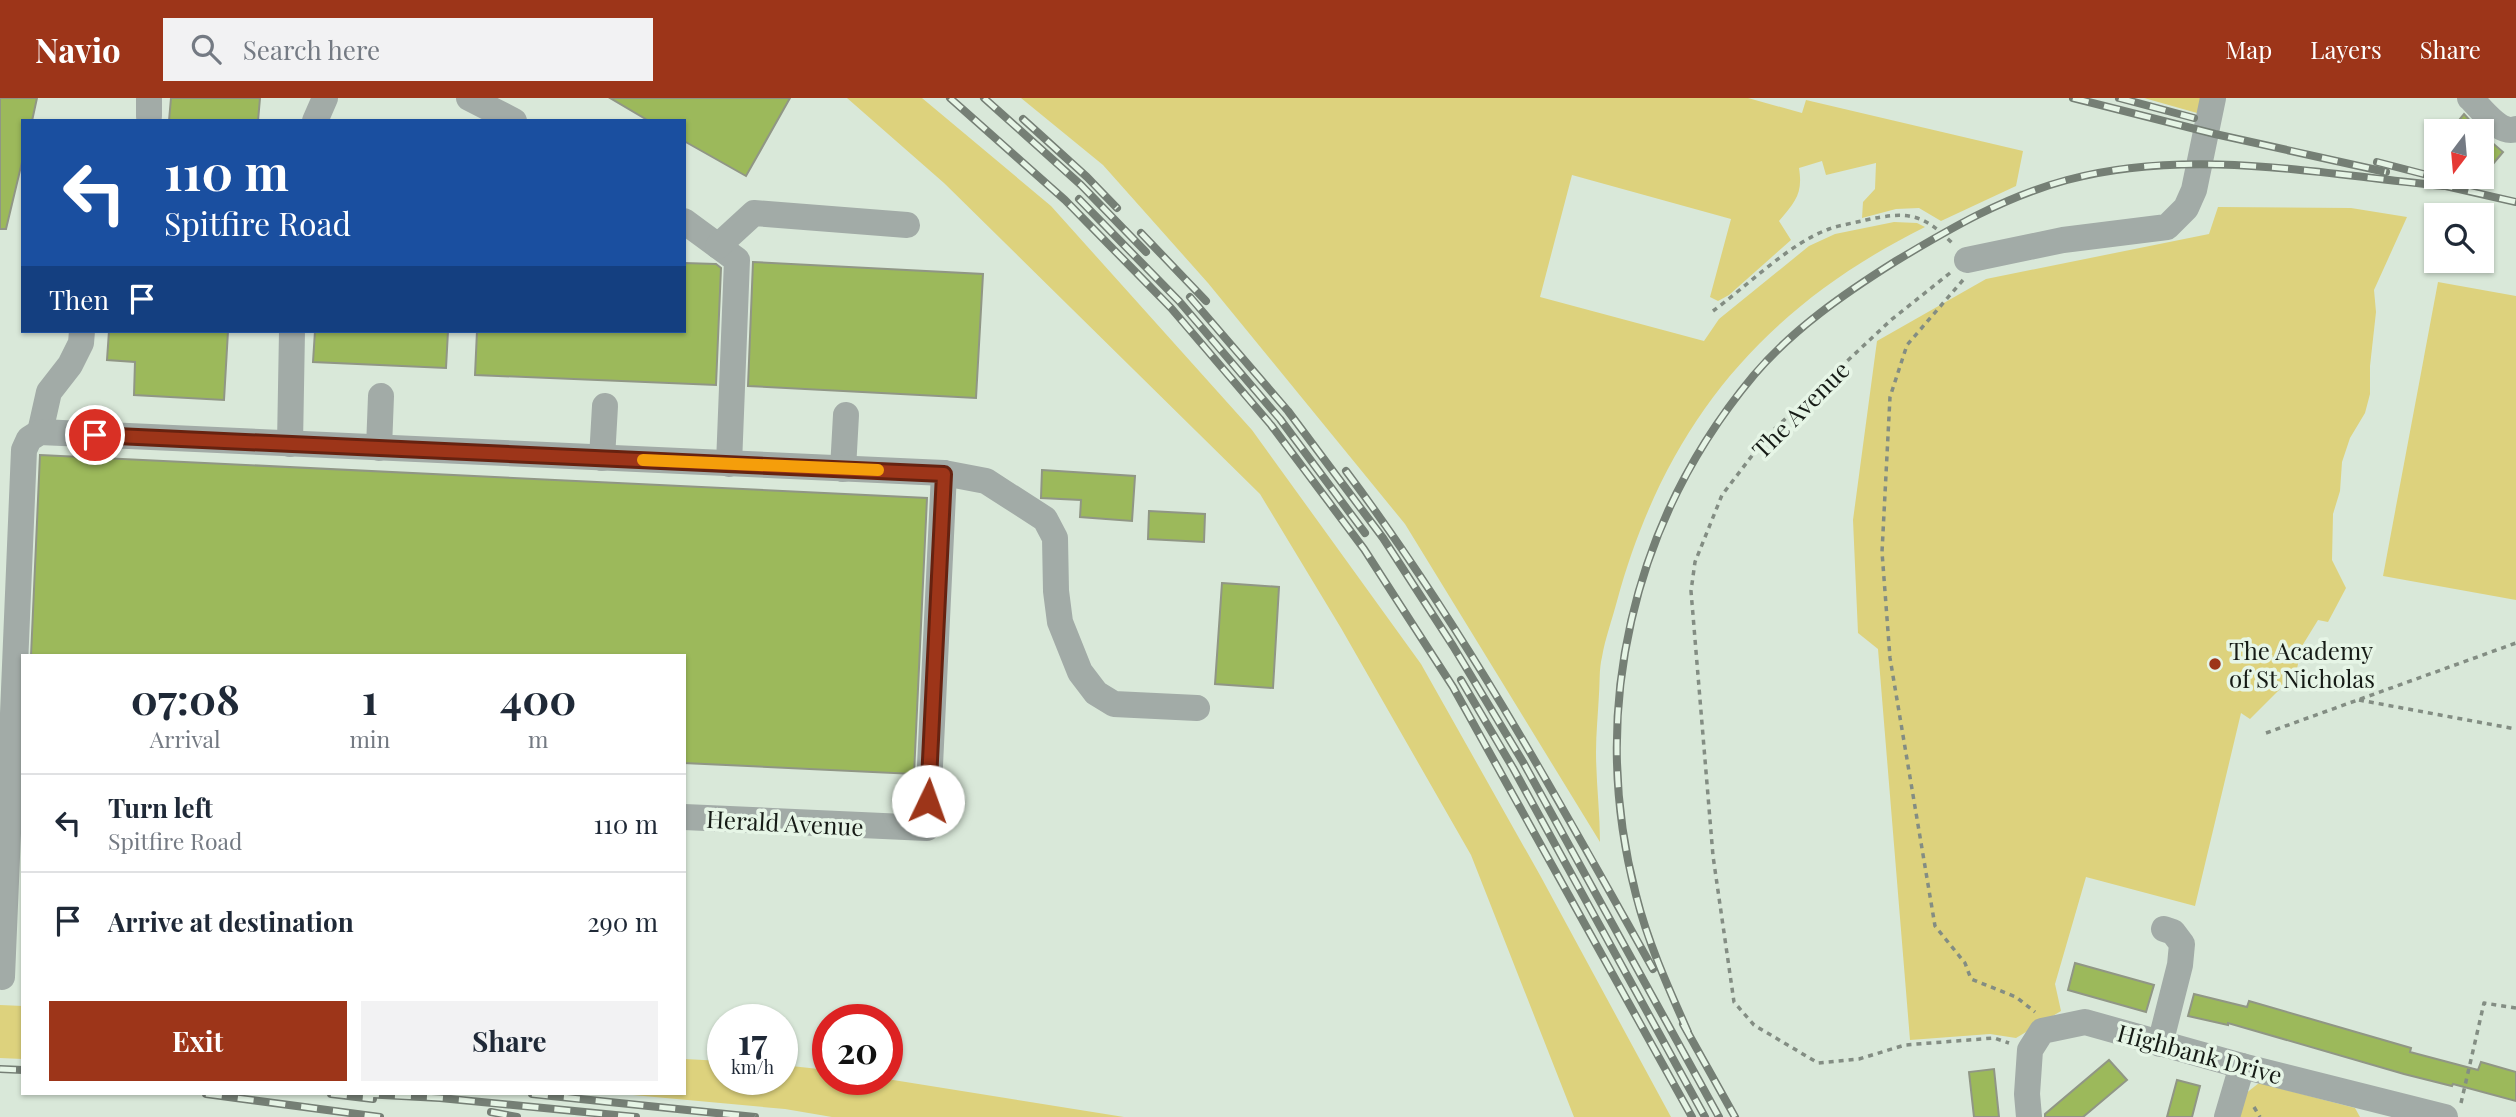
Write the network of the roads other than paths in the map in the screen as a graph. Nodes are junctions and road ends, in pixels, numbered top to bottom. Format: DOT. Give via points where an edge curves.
graph roads {
  1 [pos="2213,98"];
  2 [pos="2470,98"];
  3 [pos="482,101"];
  4 [pos="511,119"];
  5 [pos="2516,129"];
  6 [pos="686,222"];
  7 [pos="907,225"];
  8 [pos="718,246"];
  9 [pos="1976,258"];
  10 [pos="82,333"];
  11 [pos="292,333"];
  12 [pos="381,396"];
  13 [pos="605,406"];
  14 [pos="846,415"];
  15 [pos="40,432"];
  16 [pos="290,443"];
  17 [pos="379,448"];
  18 [pos="602,458"];
  19 [pos="729,464"];
  20 [pos="843,469"];
  21 [pos="944,474"];
  22 [pos="12,481"];
  23 [pos="1197,708"];
  24 [pos="686,817"];
  25 [pos="2164,929"];
  26 [pos="8,978"];
  27 [pos="2160,1044"];
  28 [pos="2242,1066"];
  29 [pos="2379,1109"];
  30 [pos="2452,1112"];
  31 [pos="2029,1117"];
  32 [pos="2227,1117"];
  1 -- 9 [label="street" via="2194,190 2186,208 2167,227 2063,240"];
  2 -- 5 [label="street" via="2501,128"];
  3 -- 4 [label="street"];
  6 -- 8 [label="street"];
  7 -- 8 [label="street" via="754,213"];
  8 -- 19 [label="street" via="737,260"];
  10 -- 15 [label="street" via="70,365 49,392"];
  11 -- 16 [label="street"];
  12 -- 17 [label="street"];
  13 -- 18 [label="street"];
  14 -- 20 [label="street"];
  15 -- 16 [label="street"];
  15 -- 22 [label="street" via="29,439"];
  16 -- 17 [label="street"];
  17 -- 18 [label="street"];
  18 -- 19 [label="street"];
  19 -- 20 [label="street"];
  20 -- 21 [label="street"];
  21 -- 23 [label="street" via="986,481 1045,519 1055,538 1060,622 1080,672 1096,693 1114,704"];
  21 -- 24 [label="street, Herald Avenue" via="927,828"];
  22 -- 26 [label="street"];
  25 -- 27 [label="street" via="2182,944"];
  27 -- 28 [label="street, Highbank Drive"];
  27 -- 31 [label="street, Highbank Drive" via="2085,1022 2042,1031 2030,1050"];
  28 -- 29 [label="street, Highbank Drive"];
  28 -- 32 [label="street"];
  29 -- 30 [label="street, Highbank Drive"];
}
